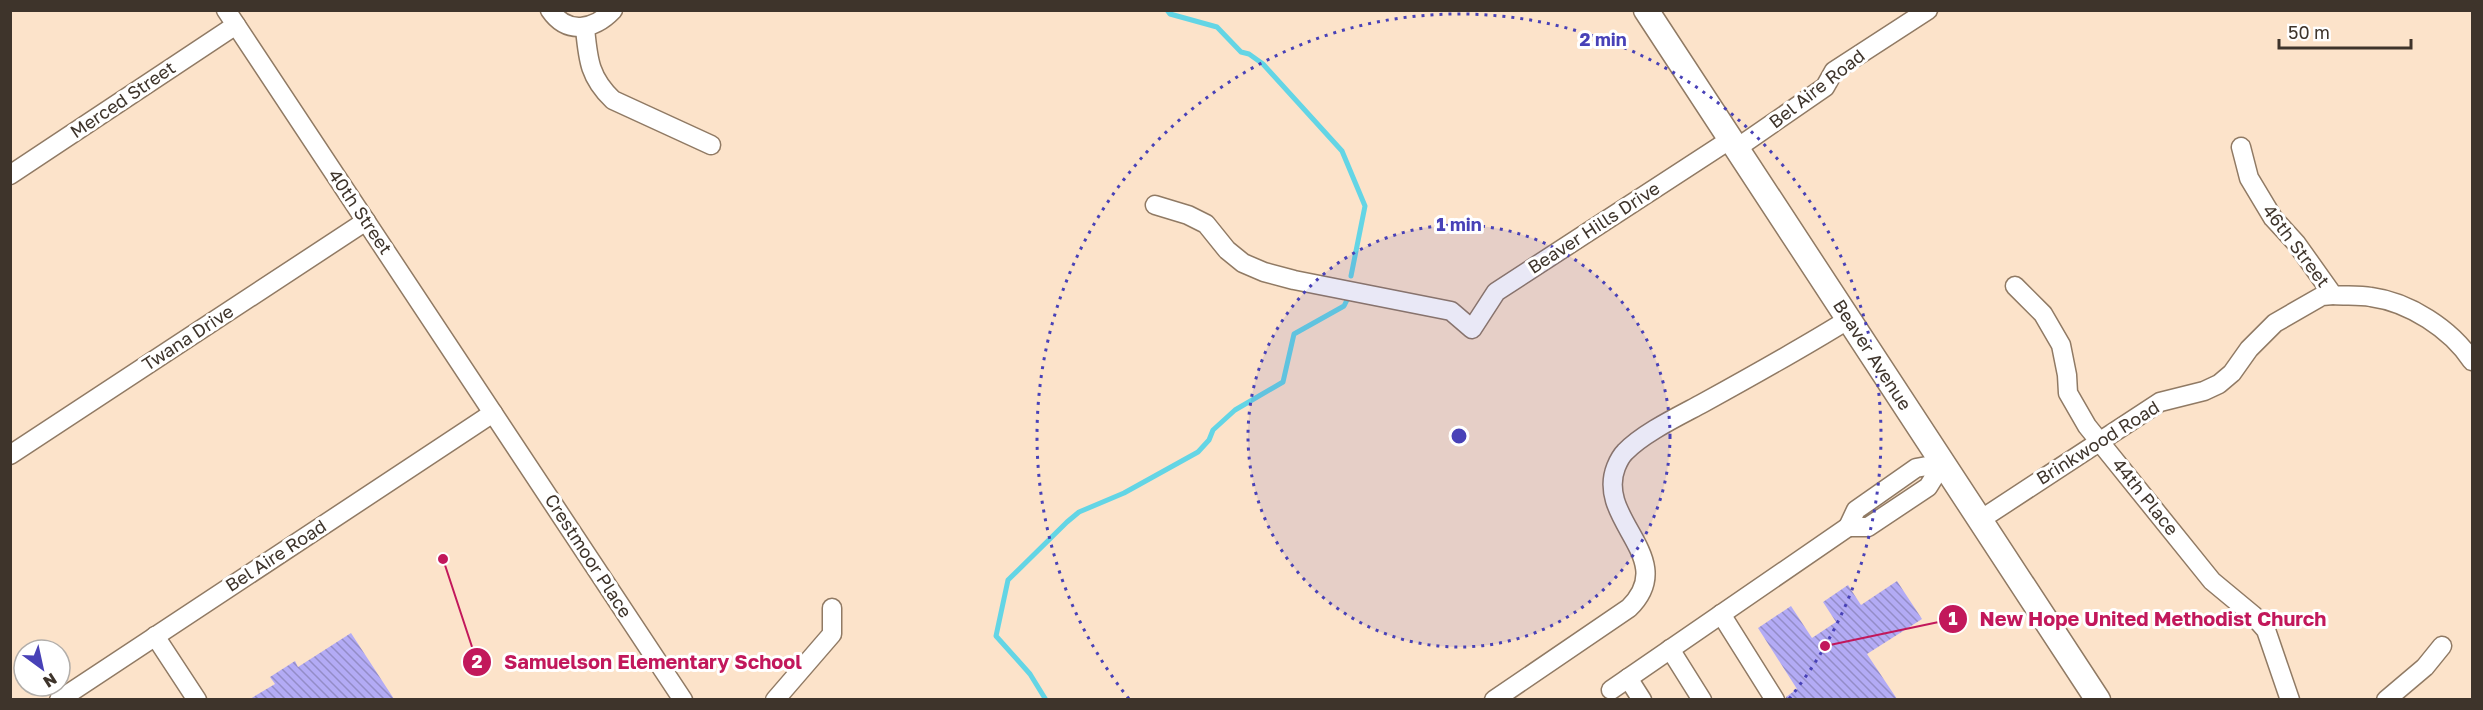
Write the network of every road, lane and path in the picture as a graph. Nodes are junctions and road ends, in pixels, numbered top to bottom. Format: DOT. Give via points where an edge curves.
graph roads {
  1 [pos="550,10"];
  2 [pos="613,10"];
  3 [pos="1646,10"];
  4 [pos="1928,10"];
  5 [pos="231,18"];
  6 [pos="585,28"];
  7 [pos="1734,144"];
  8 [pos="711,145"];
  9 [pos="2241,147"];
  10 [pos="10,175"];
  11 [pos="1155,205"];
  12 [pos="366,221"];
  13 [pos="2015,286"];
  14 [pos="2333,295"];
  15 [pos="1849,319"];
  16 [pos="2472,361"];
  17 [pos="493,413"];
  18 [pos="2099,441"];
  19 [pos="10,455"];
  20 [pos="1943,463"];
  21 [pos="1980,520"];
  22 [pos="832,608"];
  23 [pos="1721,614"];
  24 [pos="155,636"];
  25 [pos="2442,646"];
  26 [pos="1670,649"];
  27 [pos="1628,678"];
  28 [pos="1611,690"];
  29 [pos="58,699"];
  30 [pos="197,699"];
  31 [pos="683,699"];
  32 [pos="775,699"];
  33 [pos="1494,699"];
  34 [pos="1642,699"];
  35 [pos="1702,699"];
  36 [pos="1775,699"];
  37 [pos="2098,699"];
  38 [pos="2290,699"];
  39 [pos="2386,699"];
  1 -- 6 [label="street" via="561,22"];
  2 -- 6 [label="street" via="603,20"];
  3 -- 7 [label="main road, Beaver Avenue"];
  4 -- 7 [label="street, Bel Aire Road" via="1834,71 1825,87"];
  5 -- 10 [label="street, Merced Street"];
  5 -- 12 [label="street, 40th Street"];
  6 -- 8 [label="street" via="593,75 613,100"];
  7 -- 11 [label="street, Beaver Hills Drive" via="1496,292 1472,329 1451,311 1264,272 1227,250 1206,224"];
  7 -- 15 [label="main road, Beaver Avenue"];
  9 -- 14 [label="street, 46th Street" via="2249,178 2273,218"];
  12 -- 17 [label="street, 40th Street"];
  12 -- 19 [label="street, Twana Drive"];
  13 -- 18 [label="street, 44th Place" via="2043,314 2061,345 2068,393"];
  14 -- 16 [label="street, 46th Street" via="2372,297 2416,311 2453,339"];
  14 -- 18 [label="street, Brinkwood Road" via="2275,323 2220,384 2160,402"];
  15 -- 20 [label="main road, Beaver Avenue"];
  15 -- 33 [label="street" via="1625,452 1616,466 1612,494 1645,561 1647,574 1639,598"];
  17 -- 24 [label="street, Bel Aire Road"];
  17 -- 31 [label="street, Crestmoor Place"];
  18 -- 21 [label="street, Brinkwood Road"];
  18 -- 38 [label="street, 44th Place" via="2212,581 2266,630"];
  20 -- 21 [label="main road, Beaver Avenue"];
  20 -- 23 [label="street" via="1916,468 1856,510 1848,527"];
  21 -- 37 [label="main road, Beaver Avenue"];
  22 -- 32 [label="street" via="832,634"];
  23 -- 26 [label="street"];
  23 -- 36 [label="street"];
  24 -- 29 [label="street, Bel Aire Road"];
  24 -- 30 [label="street"];
  25 -- 39 [label="street" via="2426,667"];
  26 -- 27 [label="street"];
  26 -- 35 [label="street"];
  27 -- 28 [label="street"];
  27 -- 34 [label="street"];
}
